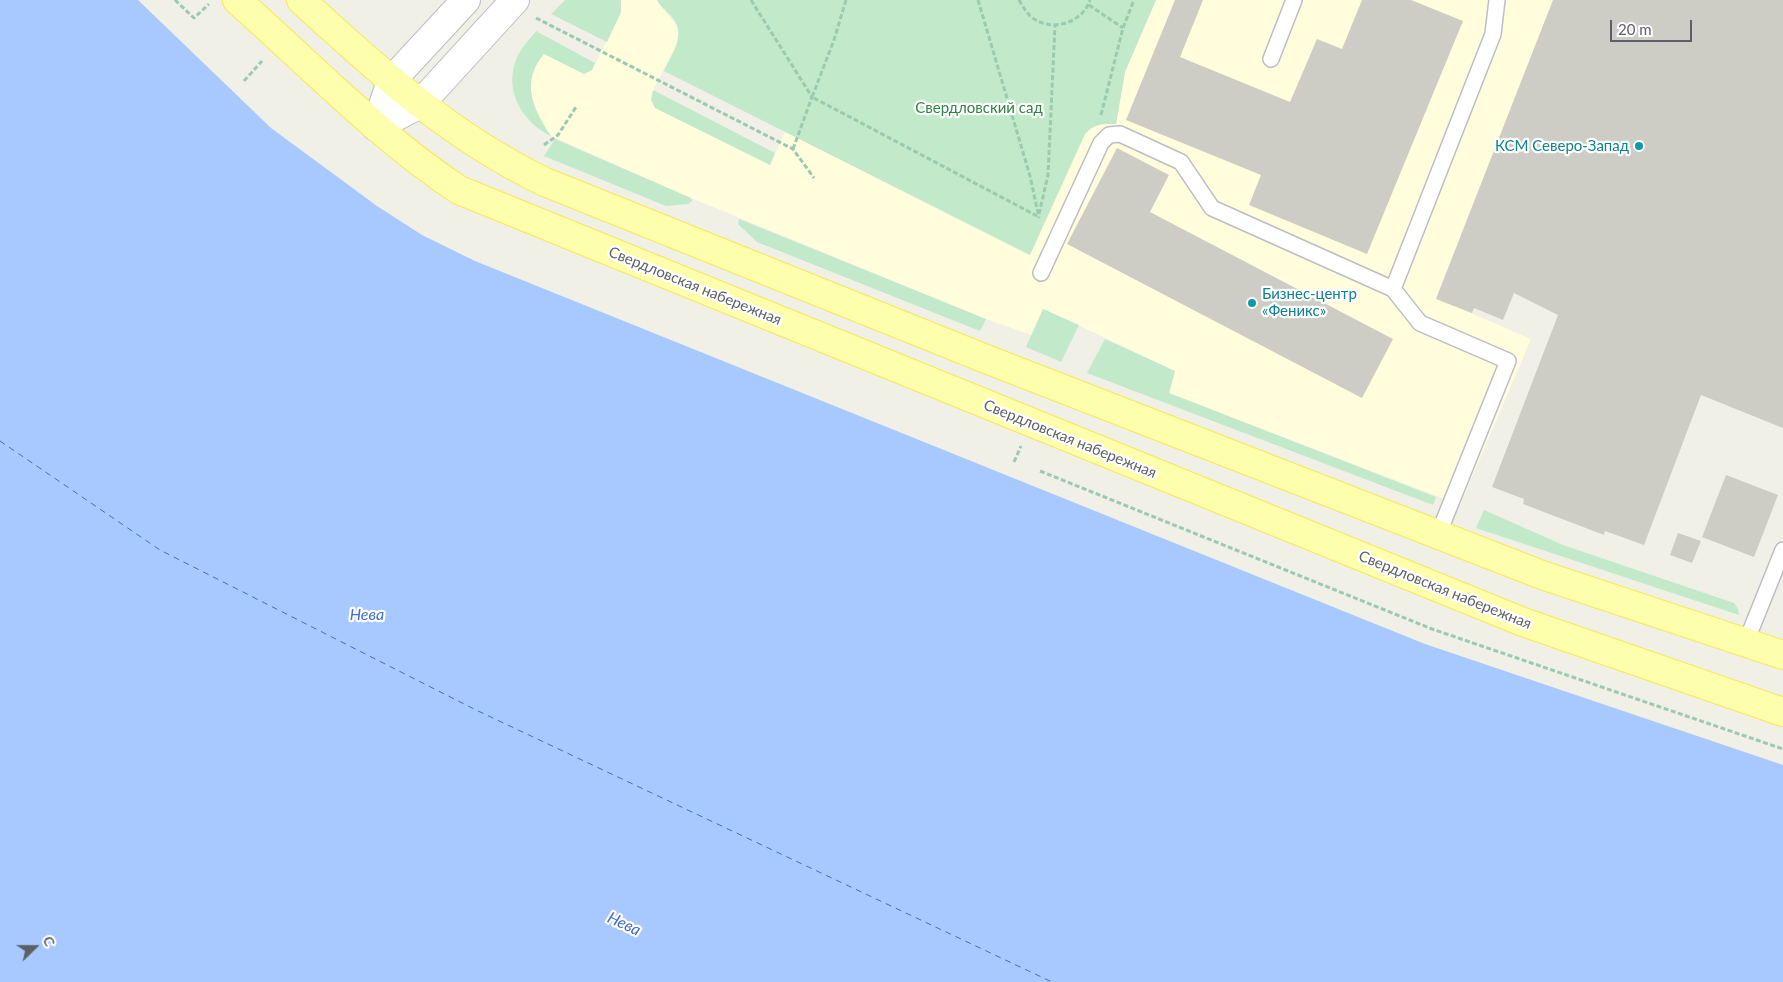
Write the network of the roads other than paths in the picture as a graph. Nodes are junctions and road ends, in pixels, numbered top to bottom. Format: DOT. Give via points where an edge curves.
graph roads {
  1 [pos="237,0"];
  2 [pos="301,0"];
  3 [pos="466,0"];
  4 [pos="515,0"];
  5 [pos="1294,0"];
  6 [pos="1497,0"];
  7 [pos="1271,59"];
  8 [pos="391,81"];
  9 [pos="420,104"];
  10 [pos="376,127"];
  11 [pos="1040,272"];
  12 [pos="1393,289"];
  13 [pos="1438,535"];
  14 [pos="1783,550"];
  15 [pos="1746,642"];
  16 [pos="1783,655"];
  17 [pos="1783,712"];
  1 -- 10 [label="main road, Свердловская набережная"];
  2 -- 8 [label="main road"];
  3 -- 8 [label="main road"];
  4 -- 9 [label="main road"];
  5 -- 7 [label="lane"];
  6 -- 12 [label="lane" via="1493,34"];
  8 -- 9 [label="main road"];
  8 -- 10 [label="main road"];
  9 -- 10 [label="main road"];
  9 -- 13 [label="main road" via="504,163 545,182"];
  10 -- 17 [label="main road, Свердловская набережная" via="421,165 459,190 520,216 1523,622"];
  11 -- 12 [label="lane" via="1101,143 1109,135 1120,134 1181,162 1212,208"];
  12 -- 13 [label="lane" via="1420,324 1508,361"];
  13 -- 15 [label="main road" via="1542,575"];
  14 -- 15 [label="lane"];
  15 -- 16 [label="main road"];
}
